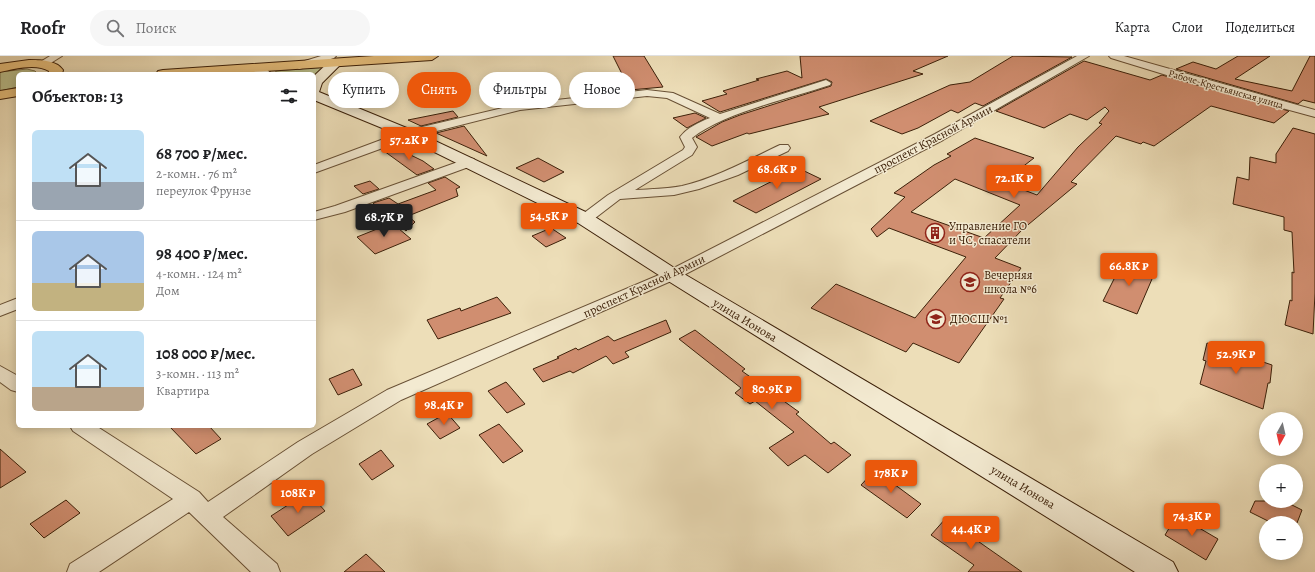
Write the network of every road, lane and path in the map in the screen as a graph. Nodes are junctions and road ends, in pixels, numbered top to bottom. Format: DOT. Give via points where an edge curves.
graph roads {
  1 [pos="13,56"];
  2 [pos="57,56"];
  3 [pos="432,56"];
  4 [pos="1084,56"];
  5 [pos="1114,56"];
  6 [pos="39,60"];
  7 [pos="333,60"];
  8 [pos="0,65"];
  9 [pos="0,68"];
  10 [pos="260,71"];
  11 [pos="56,72"];
  12 [pos="228,72"];
  13 [pos="316,82"];
  14 [pos="826,83"];
  15 [pos="316,96"];
  16 [pos="1315,114"];
  17 [pos="718,118"];
  18 [pos="409,134"];
  19 [pos="784,148"];
  20 [pos="469,162"];
  21 [pos="316,168"];
  22 [pos="614,198"];
  23 [pos="316,215"];
  24 [pos="584,219"];
  25 [pos="672,276"];
  26 [pos="16,304"];
  27 [pos="0,311"];
  28 [pos="0,373"];
  29 [pos="16,384"];
  30 [pos="83,428"];
  31 [pos="191,499"];
  32 [pos="206,516"];
  33 [pos="79,572"];
  34 [pos="268,572"];
  35 [pos="1162,572"];
  1 -- 8 [label="main road"];
  2 -- 6 [label="street"];
  3 -- 7 [label="main road"];
  4 -- 25 [label="street, проспект Красной Армии" via="939,137"];
  5 -- 16 [label="street, Рабоче-Крестьянская улица"];
  6 -- 9 [label="main road"];
  6 -- 11 [label="main road" via="53,67"];
  7 -- 10 [label="main road"];
  7 -- 13 [label="main road"];
  10 -- 12 [label="main road"];
  14 -- 17 [label="street"];
  15 -- 18 [label="main road, улица Ионова"];
  17 -- 18 [label="street" via="683,100 668,95 647,94 520,107"];
  17 -- 22 [label="street" via="690,132 686,137 691,147 688,152"];
  18 -- 20 [label="main road, улица Ионова"];
  18 -- 21 [label="street"];
  19 -- 22 [label="street" via="742,169 701,185"];
  20 -- 23 [label="street"];
  20 -- 24 [label="main road, улица Ионова"];
  22 -- 24 [label="street"];
  24 -- 25 [label="main road, улица Ионова"];
  25 -- 32 [label="street, проспект Красной Армии" via="394,395 305,448"];
  25 -- 35 [label="main road, улица Ионова"];
  26 -- 27 [label="street"];
  28 -- 29 [label="street"];
  30 -- 31 [label="street"];
  31 -- 32 [label="street"];
  31 -- 33 [label="street"];
  32 -- 34 [label="street"];
}
